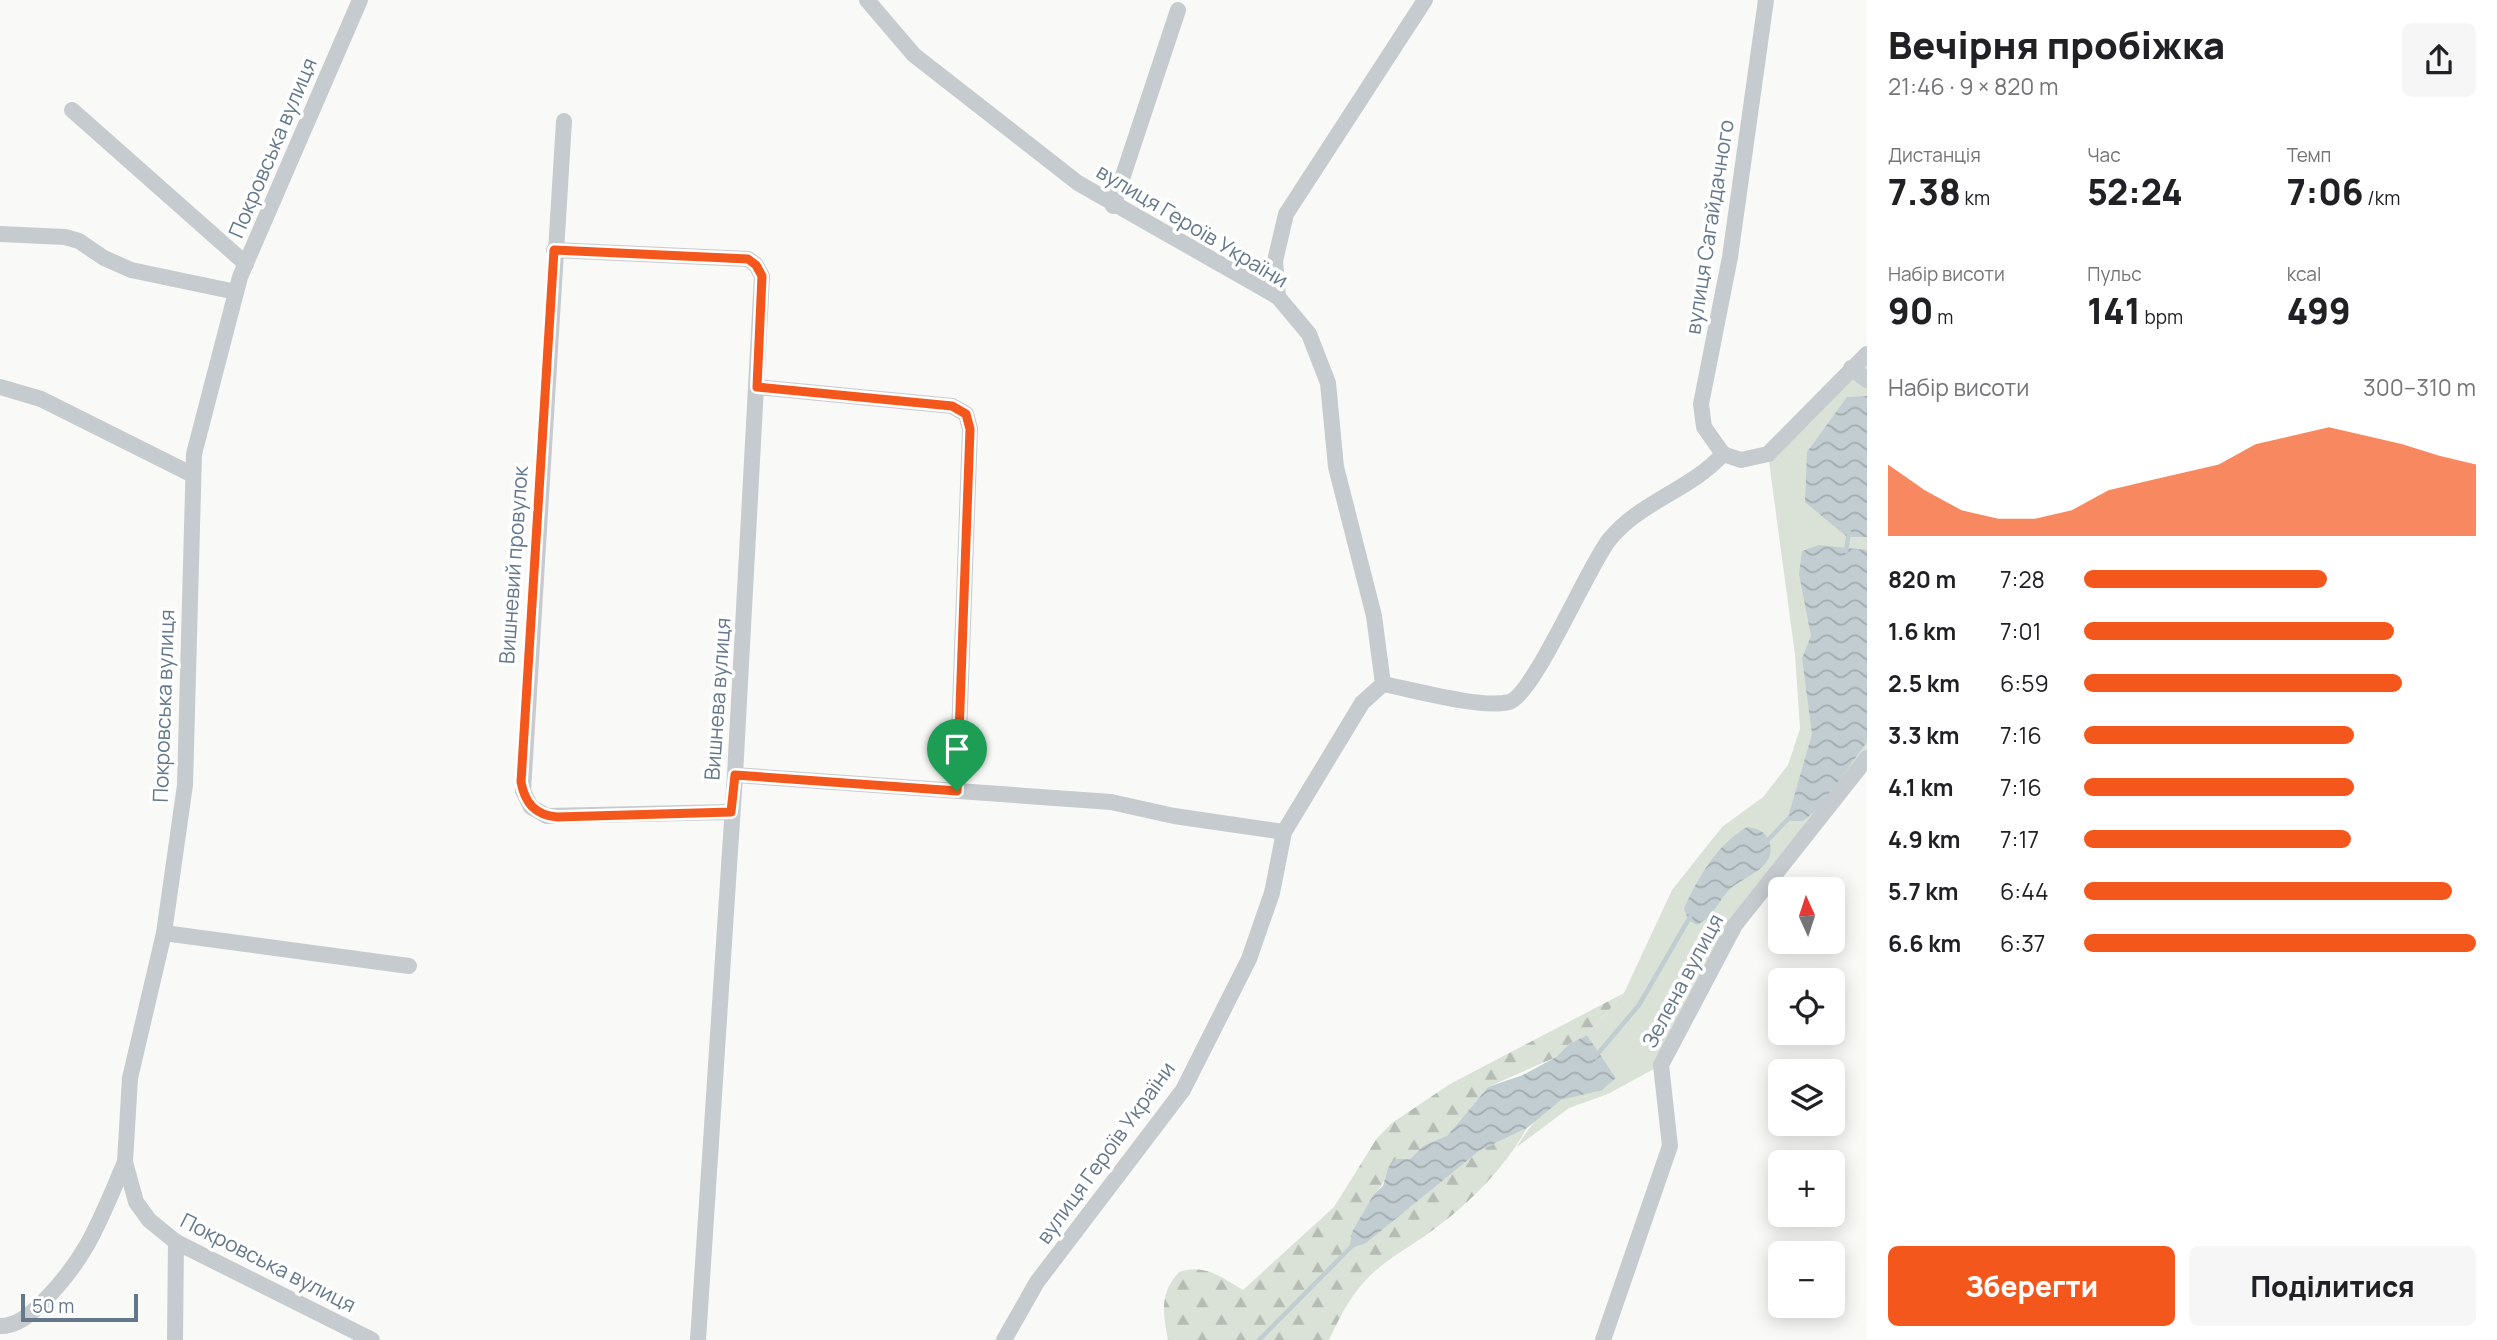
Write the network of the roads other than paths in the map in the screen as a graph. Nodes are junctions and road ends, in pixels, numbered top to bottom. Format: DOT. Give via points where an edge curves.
graph roads {
  1 [pos="360,0"];
  2 [pos="867,0"];
  3 [pos="1424,0"];
  4 [pos="1766,0"];
  5 [pos="1178,10"];
  6 [pos="72,110"];
  7 [pos="564,121"];
  8 [pos="1113,206"];
  9 [pos="0,233"];
  10 [pos="554,250"];
  11 [pos="246,264"];
  12 [pos="236,292"];
  13 [pos="1278,297"];
  14 [pos="1867,354"];
  15 [pos="1851,369"];
  16 [pos="1867,380"];
  17 [pos="0,387"];
  18 [pos="757,387"];
  19 [pos="1723,453"];
  20 [pos="191,474"];
  21 [pos="1383,684"];
  22 [pos="1867,758"];
  23 [pos="735,775"];
  24 [pos="957,791"];
  25 [pos="731,812"];
  26 [pos="1284,832"];
  27 [pos="164,933"];
  28 [pos="409,966"];
  29 [pos="125,1162"];
  30 [pos="176,1242"];
  31 [pos="0,1326"];
  32 [pos="175,1340"];
  33 [pos="372,1340"];
  34 [pos="698,1340"];
  35 [pos="1004,1340"];
  36 [pos="1603,1340"];
  1 -- 11 [label="street, Покровська вулиця"];
  2 -- 8 [label="street, вулиця Героїв України" via="930,69"];
  3 -- 13 [label="street" via="1286,214 1275,261"];
  4 -- 19 [label="street, вулиця Сагайдачного" via="1730,257 1701,404 1703,427"];
  5 -- 8 [label="street"];
  6 -- 11 [label="street"];
  7 -- 10 [label="street, Вишневий провулок"];
  8 -- 13 [label="street, вулиця Героїв України"];
  9 -- 12 [label="street" via="65,237 131,271"];
  10 -- 18 [label="street, Вишнева вулиця" via="748,259 762,276"];
  10 -- 25 [label="street, Вишневий провулок" via="523,792 531,807 547,816"];
  11 -- 12 [label="street, Покровська вулиця"];
  12 -- 20 [label="street, Покровська вулиця"];
  13 -- 21 [label="street, вулиця Героїв України" via="1309,334 1326,374 1336,467 1374,616"];
  14 -- 15 [label="street"];
  15 -- 16 [label="street"];
  15 -- 19 [label="street" via="1768,454 1741,460"];
  17 -- 20 [label="street" via="41,399"];
  18 -- 23 [label="street, Вишнева вулиця"];
  18 -- 24 [label="street" via="952,406 966,414 970,429"];
  19 -- 21 [label="street" via="1702,474 1628,522 1608,541 1538,669 1524,692 1511,701 1489,704"];
  20 -- 27 [label="street, Покровська вулиця" via="185,785"];
  21 -- 26 [label="street, вулиця Героїв України" via="1362,703"];
  22 -- 36 [label="street, Зелена вулиця" via="1735,925 1661,1065 1670,1146"];
  23 -- 24 [label="street"];
  23 -- 25 [label="street, Вишнева вулиця"];
  24 -- 26 [label="street" via="1111,802"];
  25 -- 34 [label="street, Вишнева вулиця"];
  26 -- 35 [label="street, вулиця Героїв України" via="1272,893 1249,959 1183,1090 1037,1282"];
  27 -- 28 [label="street"];
  27 -- 29 [label="street, Покровська вулиця" via="130,1078"];
  29 -- 30 [label="street, Покровська вулиця" via="136,1202 149,1220"];
  29 -- 31 [label="street" via="74,1269 23,1320"];
  30 -- 32 [label="street"];
  30 -- 33 [label="street, Покровська вулиця"];
}
